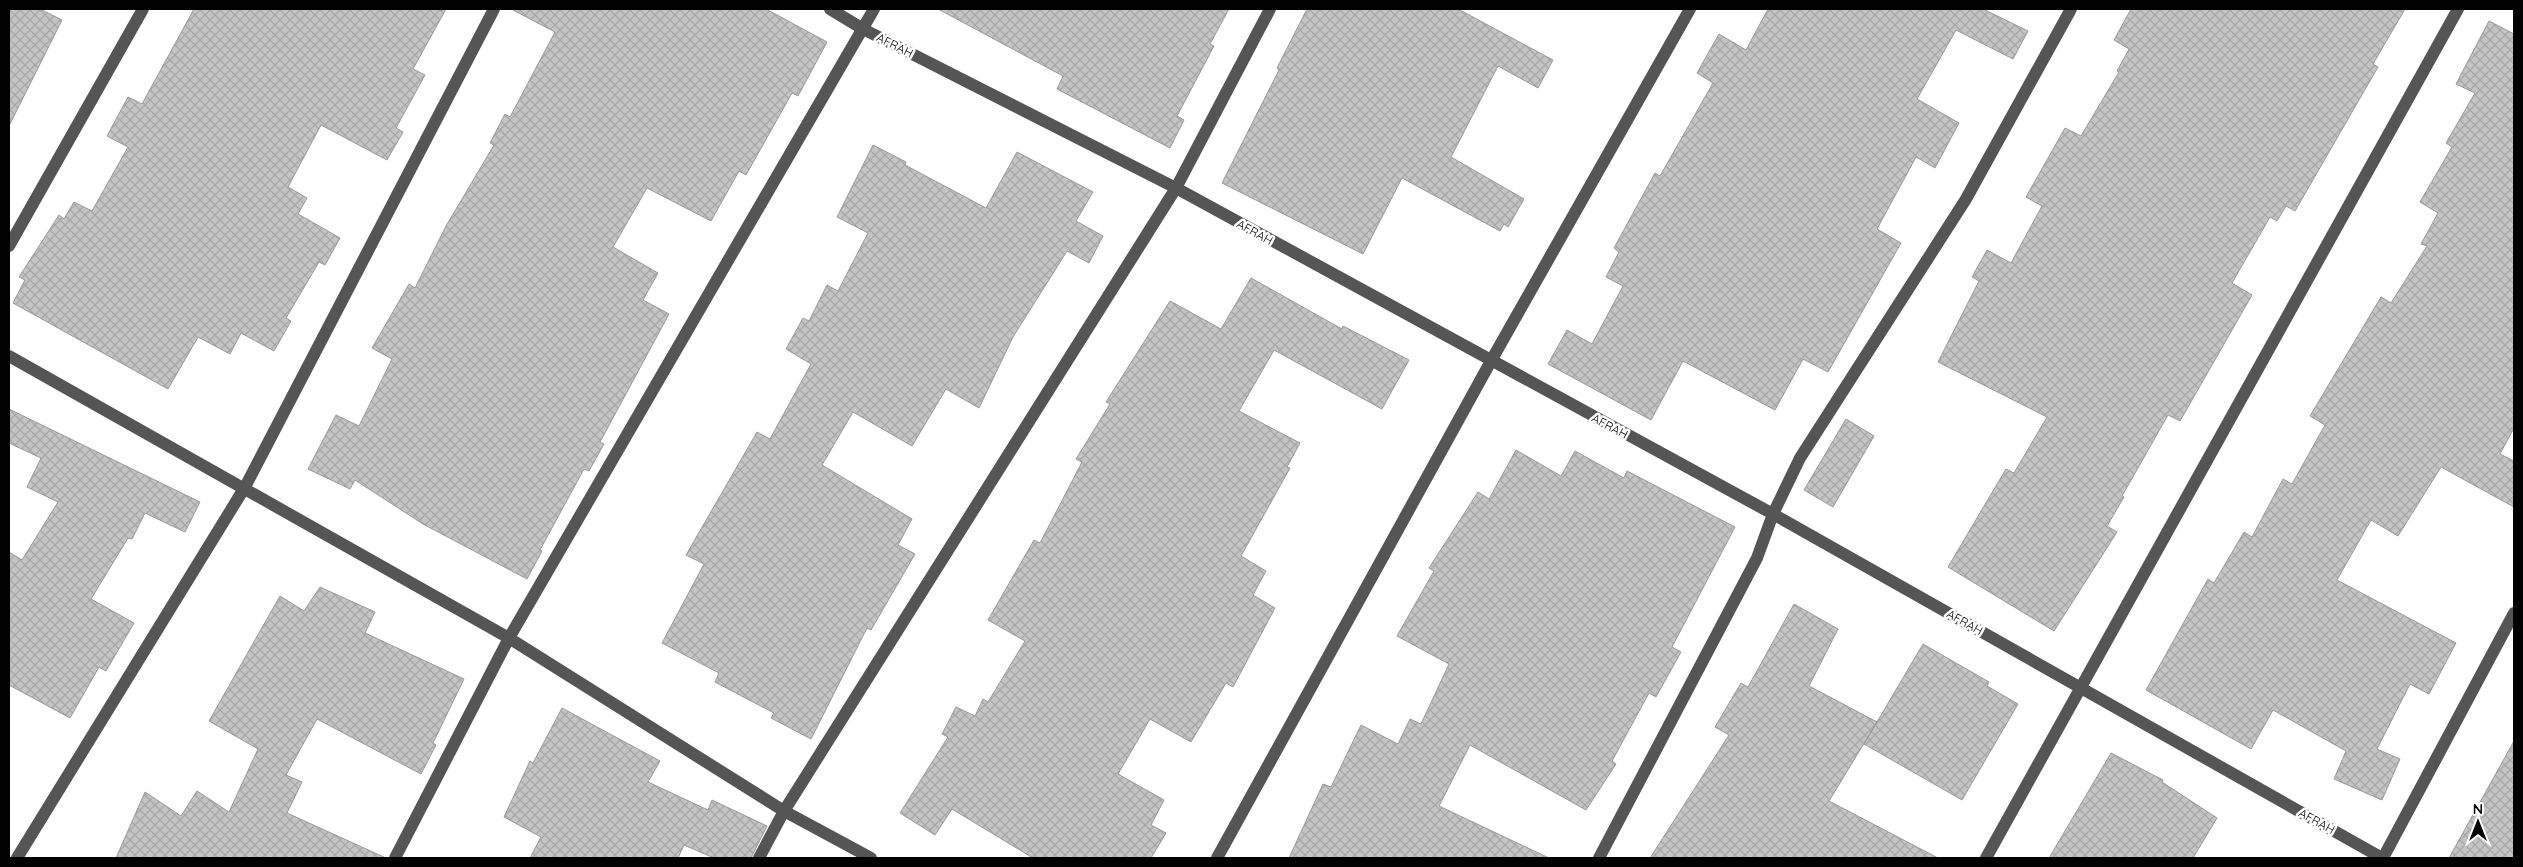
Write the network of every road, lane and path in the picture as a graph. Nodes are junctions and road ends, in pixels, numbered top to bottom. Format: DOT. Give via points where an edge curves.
graph roads {
  1 [pos="143,9"];
  2 [pos="494,9"];
  3 [pos="830,9"];
  4 [pos="874,9"];
  5 [pos="1270,9"];
  6 [pos="1690,9"];
  7 [pos="2071,9"];
  8 [pos="2458,9"];
  9 [pos="863,29"];
  10 [pos="1176,188"];
  11 [pos="9,246"];
  12 [pos="9,356"];
  13 [pos="1491,361"];
  14 [pos="245,487"];
  15 [pos="1772,514"];
  16 [pos="2514,613"];
  17 [pos="509,638"];
  18 [pos="2081,688"];
  19 [pos="784,811"];
  20 [pos="17,858"];
  21 [pos="395,858"];
  22 [pos="759,858"];
  23 [pos="871,858"];
  24 [pos="1217,858"];
  25 [pos="1599,858"];
  26 [pos="1986,858"];
  27 [pos="2383,858"];
  1 -- 11 [label="street"];
  2 -- 14 [label="street"];
  3 -- 9 [label="street, AFRAH"];
  4 -- 9 [label="street"];
  5 -- 10 [label="street"];
  6 -- 13 [label="street"];
  7 -- 15 [label="street" via="1966,199 1800,458"];
  8 -- 18 [label="street"];
  9 -- 10 [label="street, AFRAH"];
  9 -- 17 [label="street"];
  10 -- 13 [label="street, AFRAH"];
  10 -- 19 [label="street"];
  12 -- 14 [label="street"];
  13 -- 15 [label="street, AFRAH"];
  13 -- 24 [label="street"];
  14 -- 17 [label="street"];
  14 -- 20 [label="street"];
  15 -- 18 [label="street, AFRAH"];
  15 -- 25 [label="street" via="1757,558"];
  16 -- 27 [label="street"];
  17 -- 19 [label="street"];
  17 -- 21 [label="street"];
  18 -- 26 [label="street"];
  18 -- 27 [label="street, AFRAH"];
  19 -- 22 [label="street"];
  19 -- 23 [label="street"];
}
